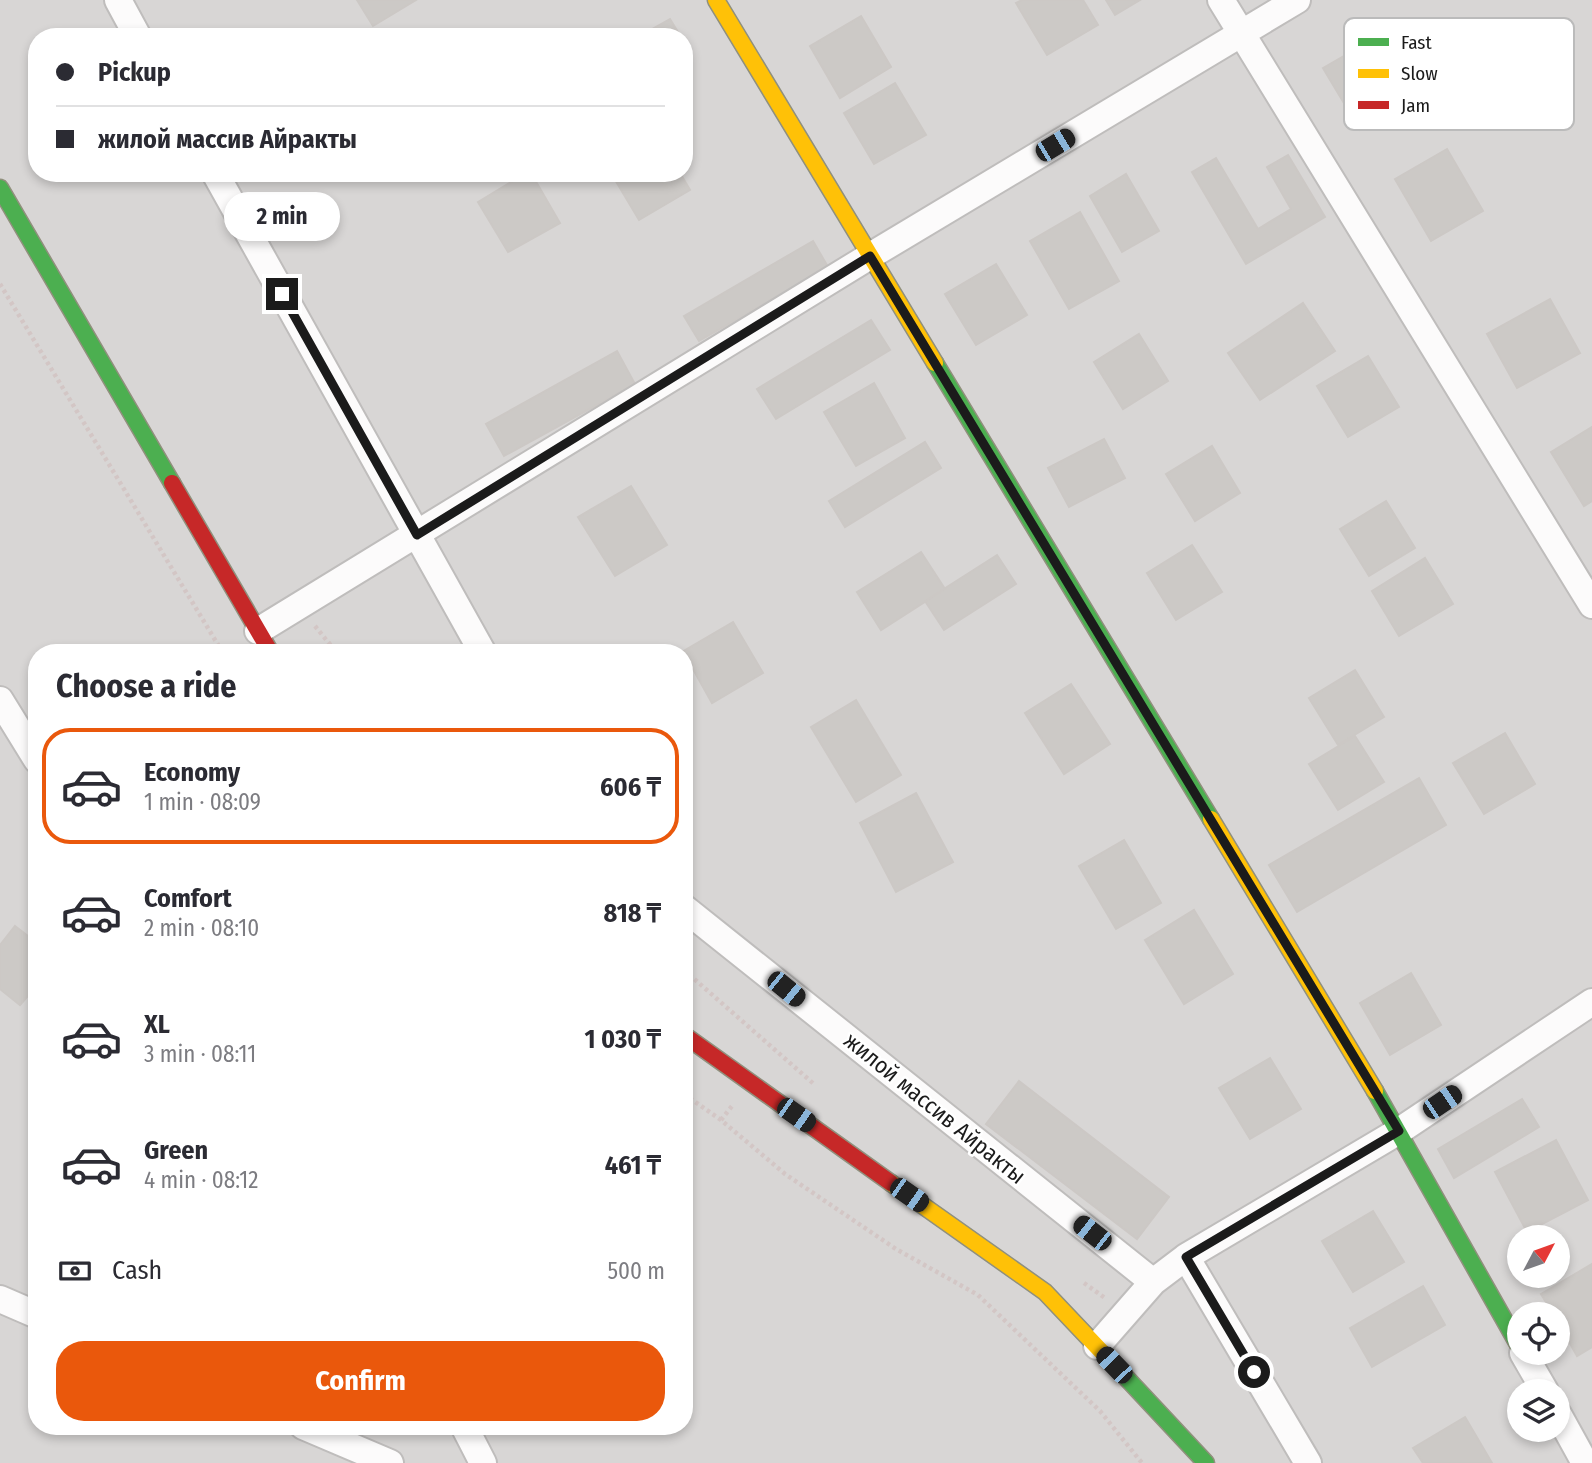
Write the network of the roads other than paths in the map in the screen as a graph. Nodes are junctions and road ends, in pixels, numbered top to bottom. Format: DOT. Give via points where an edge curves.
graph roads {
  1 [pos="118,0"];
  2 [pos="716,0"];
  3 [pos="1221,0"];
  4 [pos="1297,0"];
  5 [pos="133,28"];
  6 [pos="1241,34"];
  7 [pos="220,182"];
  8 [pos="0,188"];
  9 [pos="870,256"];
  10 [pos="417,535"];
  11 [pos="1592,605"];
  12 [pos="264,642"];
  13 [pos="478,644"];
  14 [pos="0,700"];
  15 [pos="20,744"];
  16 [pos="693,915"];
  17 [pos="1592,1002"];
  18 [pos="693,1041"];
  19 [pos="1399,1131"];
  20 [pos="1186,1257"];
  21 [pos="1153,1282"];
  22 [pos="0,1299"];
  23 [pos="28,1311"];
  24 [pos="1507,1324"];
  25 [pos="1097,1346"];
  26 [pos="324,1435"];
  27 [pos="469,1435"];
  28 [pos="1570,1436"];
  29 [pos="390,1463"];
  30 [pos="483,1463"];
  31 [pos="1206,1463"];
  32 [pos="1308,1463"];
  33 [pos="1585,1463"];
  1 -- 5 [label="street"];
  2 -- 9 [label="street"];
  3 -- 6 [label="street"];
  4 -- 6 [label="street"];
  6 -- 9 [label="street"];
  6 -- 11 [label="street"];
  7 -- 10 [label="street"];
  8 -- 12 [label="street"];
  9 -- 10 [label="street"];
  9 -- 19 [label="street"];
  10 -- 12 [label="street"];
  10 -- 13 [label="street"];
  14 -- 15 [label="street"];
  16 -- 21 [label="street, жилой массив Айракты"];
  17 -- 19 [label="street"];
  18 -- 25 [label="street" via="1045,1292"];
  19 -- 20 [label="street"];
  19 -- 24 [label="street"];
  20 -- 21 [label="street"];
  20 -- 32 [label="street"];
  21 -- 25 [label="street"];
  22 -- 23 [label="street"];
  25 -- 31 [label="street"];
  26 -- 29 [label="street"];
  27 -- 30 [label="street"];
  28 -- 33 [label="street"];
}
